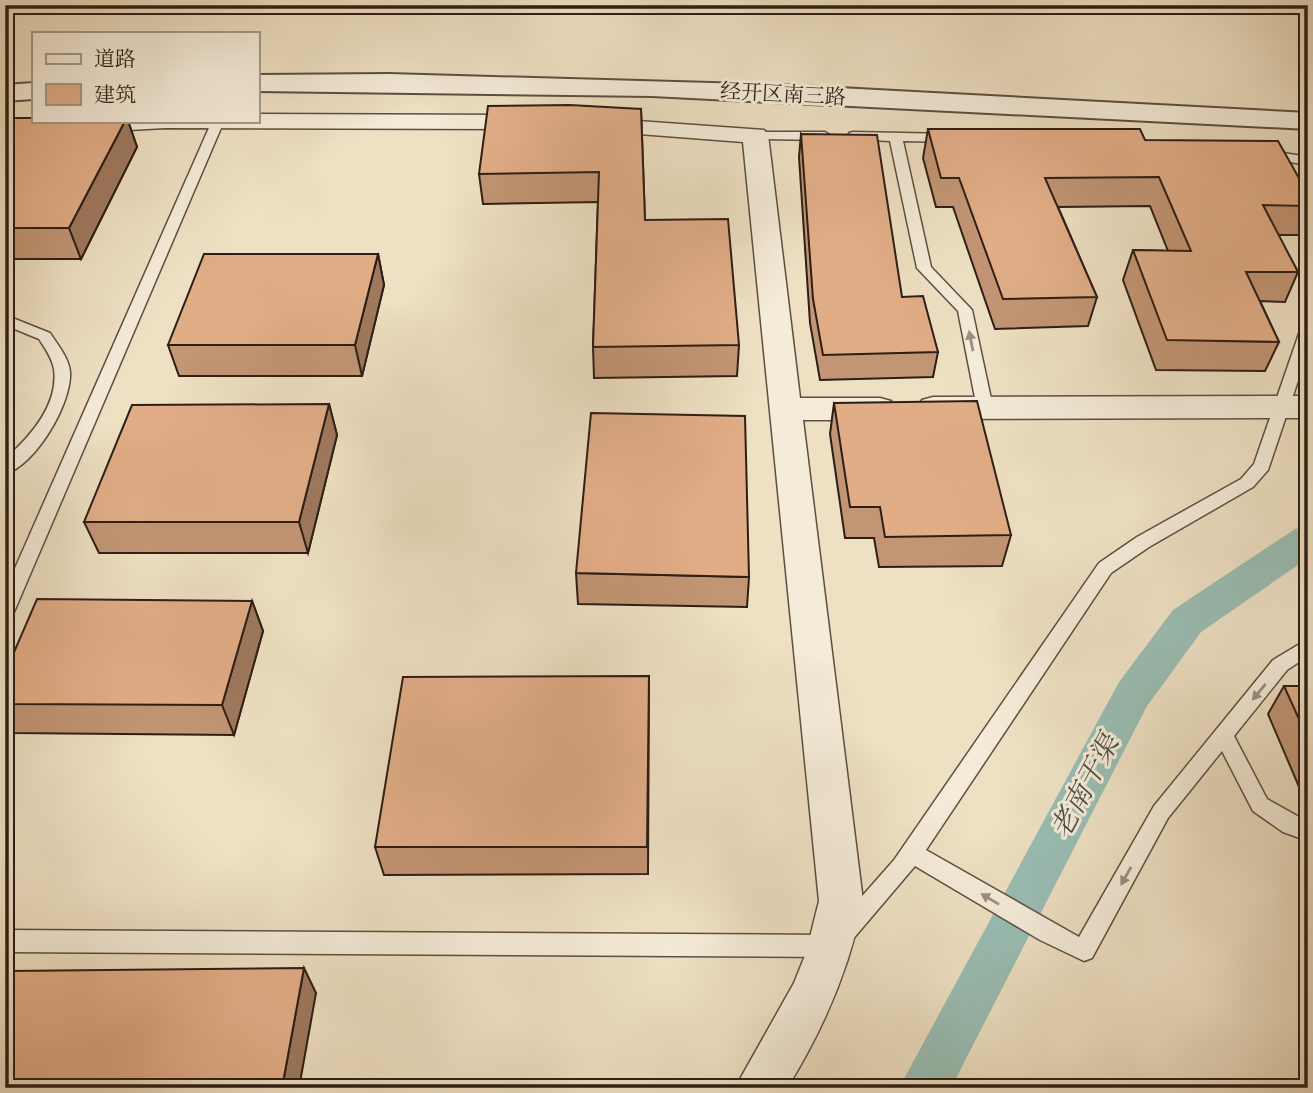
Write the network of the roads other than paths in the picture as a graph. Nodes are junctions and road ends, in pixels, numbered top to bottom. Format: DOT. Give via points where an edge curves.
graph roads {
  1 [pos="259,83"];
  2 [pos="32,91"];
  3 [pos="746,92"];
  4 [pos="5,93"];
  5 [pos="259,121"];
  6 [pos="1308,121"];
  7 [pos="147,122"];
  8 [pos="218,122"];
  9 [pos="5,130"];
  10 [pos="755,135"];
  11 [pos="896,137"];
  12 [pos="960,138"];
  13 [pos="1256,153"];
  14 [pos="1308,161"];
  15 [pos="5,320"];
  16 [pos="1308,328"];
  17 [pos="1295,407"];
  18 [pos="985,408"];
  19 [pos="786,409"];
  20 [pos="5,468"];
  21 [pos="5,612"];
  22 [pos="1308,646"];
  23 [pos="1224,735"];
  24 [pos="1308,832"];
  25 [pos="912,853"];
  26 [pos="5,941"];
  27 [pos="833,946"];
  28 [pos="759,1088"];
  1 -- 3 [label="street, 经开区南三路" via="377,81"];
  2 -- 4 [label="street"];
  3 -- 6 [label="street, 经开区南三路"];
  3 -- 10 [label="street"];
  5 -- 10 [label="street" via="528,121"];
  7 -- 9 [label="street"];
  8 -- 21 [label="lane"];
  10 -- 11 [label="lane"];
  10 -- 19 [label="street"];
  11 -- 12 [label="lane"];
  18 -- 11 [label="lane, one-way" via="965,310 924,268"];
  13 -- 14 [label="lane"];
  15 -- 20 [label="lane" via="45,336 62,369 56,407 36,441"];
  16 -- 17 [label="lane"];
  17 -- 18 [label="street"];
  17 -- 25 [label="lane" via="1262,466 1247,483 1143,541 1105,568"];
  18 -- 19 [label="street"];
  19 -- 27 [label="street" via="841,901"];
  22 -- 23 [label="lane, one-way" via="1280,665"];
  23 -- 24 [label="lane" via="1260,805"];
  23 -- 25 [label="lane, one-way" via="1161,812 1084,950"];
  25 -- 27 [label="lane"];
  26 -- 27 [label="lane"];
  27 -- 28 [label="street" via="801,1023"];
}
